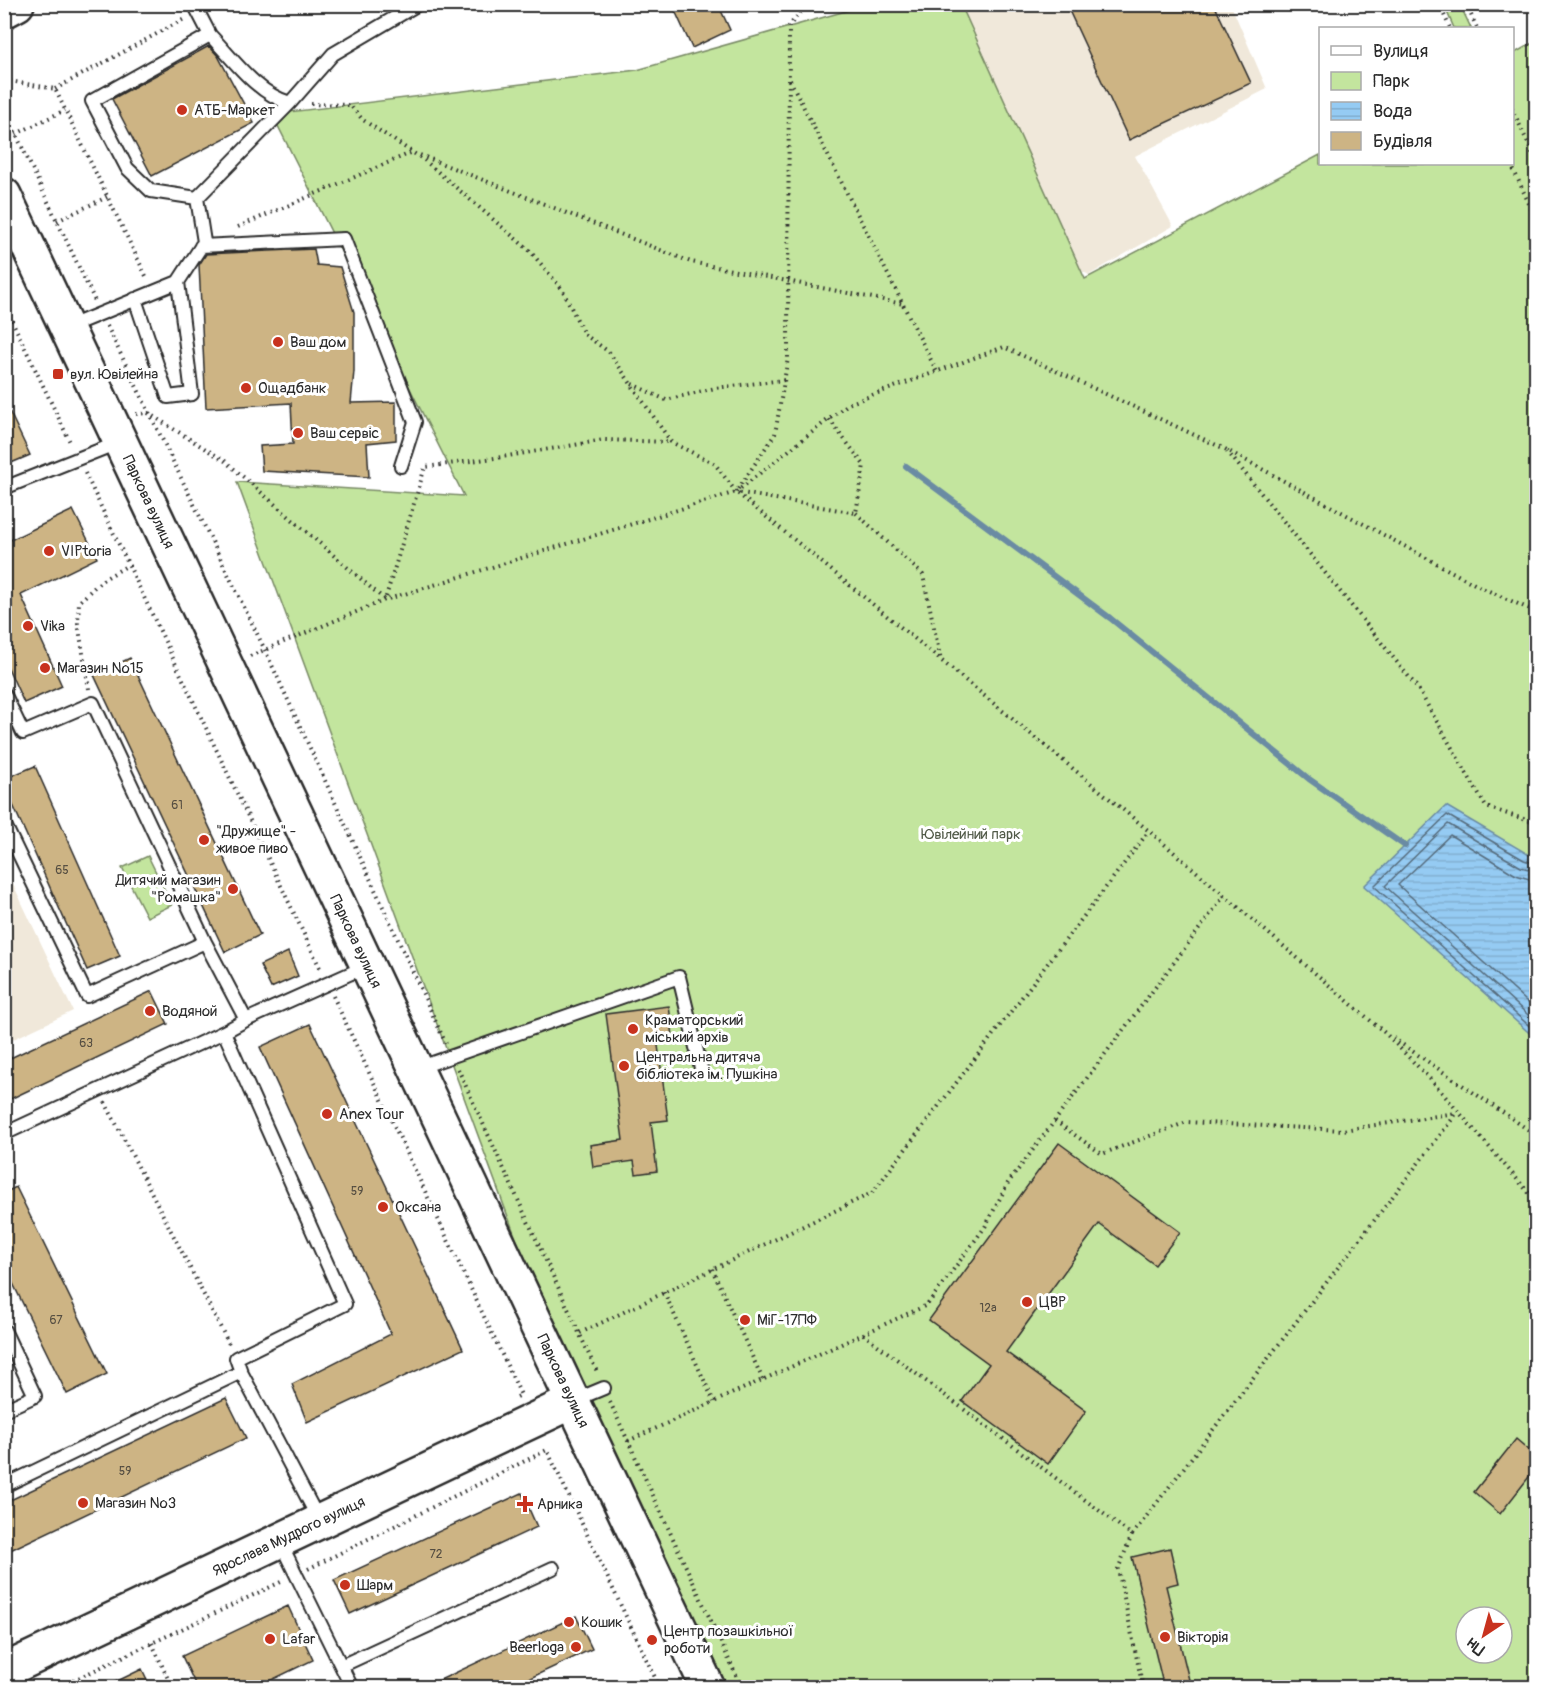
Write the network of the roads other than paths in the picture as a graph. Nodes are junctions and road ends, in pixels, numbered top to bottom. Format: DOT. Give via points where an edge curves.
graph roads {
  1 [pos="17,4"];
  2 [pos="417,4"];
  3 [pos="195,8"];
  4 [pos="4,11"];
  5 [pos="210,35"];
  6 [pos="290,103"];
  7 [pos="4,195"];
  8 [pos="197,198"];
  9 [pos="203,244"];
  10 [pos="178,282"];
  11 [pos="135,299"];
  12 [pos="67,327"];
  13 [pos="114,428"];
  14 [pos="401,466"];
  15 [pos="4,488"];
  16 [pos="6,700"];
  17 [pos="4,823"];
  18 [pos="205,942"];
  19 [pos="368,965"];
  20 [pos="246,1020"];
  21 [pos="224,1032"];
  22 [pos="417,1068"];
  23 [pos="700,1068"];
  24 [pos="4,1134"];
  25 [pos="4,1330"];
  26 [pos="241,1372"];
  27 [pos="604,1388"];
  28 [pos="574,1401"];
  29 [pos="4,1410"];
  30 [pos="4,1486"];
  31 [pos="320,1521"];
  32 [pos="279,1541"];
  33 [pos="553,1568"];
  34 [pos="341,1666"];
  35 [pos="4,1671"];
  36 [pos="352,1688"];
  37 [pos="708,1688"];
  1 -- 4 [label="street"];
  2 -- 6 [label="lane" via="333,54"];
  3 -- 5 [label="lane"];
  5 -- 6 [label="lane" via="246,74 276,99"];
  5 -- 8 [label="lane" via="92,101 127,168 151,191"];
  6 -- 8 [label="lane"];
  7 -- 12 [label="street, Паркова вулиця"];
  8 -- 9 [label="lane"];
  9 -- 10 [label="lane"];
  9 -- 14 [label="lane" via="344,239 415,422"];
  10 -- 11 [label="lane"];
  10 -- 11 [label="lane" via="192,394 168,397"];
  11 -- 12 [label="lane"];
  12 -- 13 [label="street, Паркова вулиця"];
  13 -- 15 [label="lane" via="78,459"];
  13 -- 19 [label="street, Паркова вулиця"];
  16 -- 18 [label="lane" via="24,733 93,703"];
  17 -- 18 [label="lane" via="87,996"];
  18 -- 20 [label="lane"];
  19 -- 20 [label="lane"];
  19 -- 22 [label="street, Паркова вулиця"];
  20 -- 21 [label="lane"];
  21 -- 24 [label="lane"];
  21 -- 26 [label="lane" via="345,1304 236,1358"];
  22 -- 23 [label="lane" via="679,977"];
  22 -- 28 [label="street, Паркова вулиця"];
  25 -- 29 [label="lane" via="35,1396"];
  26 -- 30 [label="lane"];
  26 -- 31 [label="lane"];
  27 -- 28 [label="lane"];
  28 -- 31 [label="street, Ярослава Мудрого вулиця"];
  28 -- 37 [label="street, Паркова вулиця"];
  31 -- 32 [label="street, Ярослава Мудрого вулиця"];
  32 -- 34 [label="lane"];
  32 -- 35 [label="street, Ярослава Мудрого вулиця"];
  33 -- 34 [label="lane"];
  34 -- 36 [label="lane"];
}
